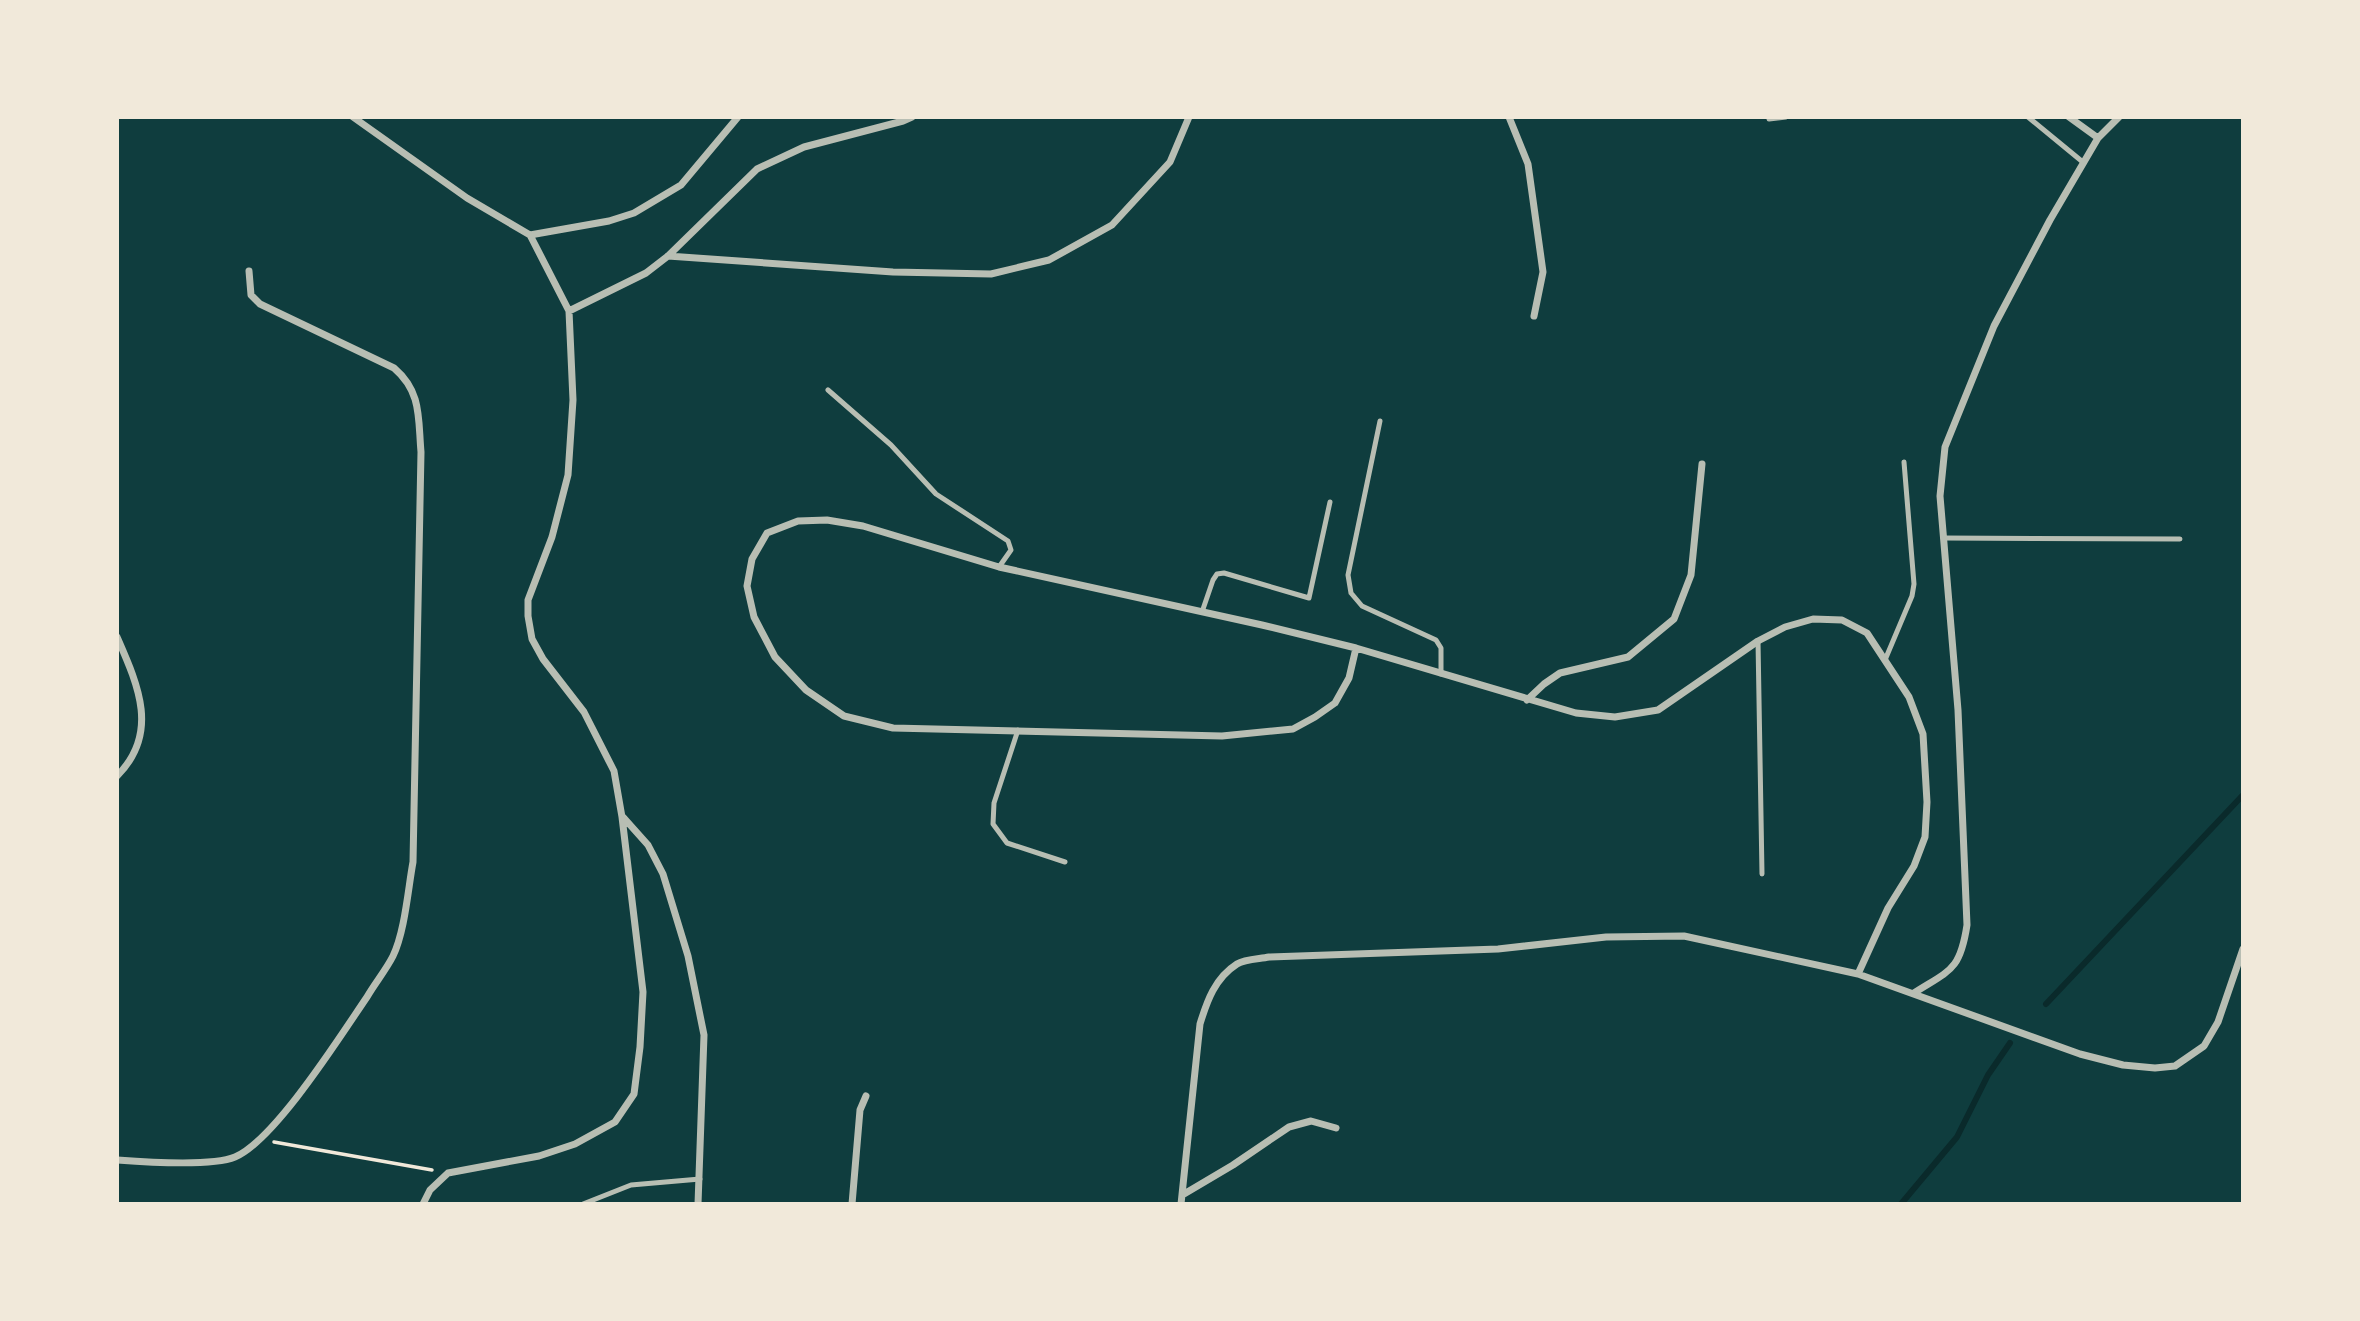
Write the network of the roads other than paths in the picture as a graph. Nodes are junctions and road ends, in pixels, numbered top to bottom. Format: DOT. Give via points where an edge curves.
graph roads {
  1 [pos="354,117"];
  2 [pos="738,117"];
  3 [pos="912,117"];
  4 [pos="1189,117"];
  5 [pos="1509,117"];
  6 [pos="1786,117"];
  7 [pos="2028,117"];
  8 [pos="2068,117"];
  9 [pos="2119,117"];
  10 [pos="1769,119"];
  11 [pos="2098,138"];
  12 [pos="2084,163"];
  13 [pos="530,235"];
  14 [pos="668,256"];
  15 [pos="249,271"];
  16 [pos="569,311"];
  17 [pos="1534,316"];
  18 [pos="828,390"];
  19 [pos="1380,421"];
  20 [pos="1903,462"];
  21 [pos="1702,464"];
  22 [pos="1330,502"];
  23 [pos="1944,538"];
  24 [pos="2180,539"];
  25 [pos="999,567"];
  26 [pos="1202,612"];
  27 [pos="117,637"];
  28 [pos="1758,641"];
  29 [pos="1356,648"];
  30 [pos="1885,660"];
  31 [pos="1441,674"];
  32 [pos="1527,701"];
  33 [pos="1018,730"];
  34 [pos="117,776"];
  35 [pos="622,817"];
  36 [pos="1065,862"];
  37 [pos="1762,874"];
  38 [pos="2243,948"];
  39 [pos="1858,974"];
  40 [pos="1914,993"];
  41 [pos="866,1096"];
  42 [pos="1336,1128"];
  43 [pos="117,1160"];
  44 [pos="700,1179"];
  45 [pos="1184,1194"];
  46 [pos="423,1204"];
  47 [pos="583,1204"];
  48 [pos="698,1204"];
  49 [pos="852,1204"];
  50 [pos="1181,1204"];
  1 -- 13 [label="street" via="467,198"];
  2 -- 13 [label="street" via="681,186 634,213"];
  3 -- 14 [label="street" via="804,147 757,169"];
  4 -- 14 [label="street" via="1170,162 1112,225 1049,260 990,274"];
  5 -- 17 [label="street" via="1528,164 1543,272"];
  6 -- 10 [label="lane"];
  7 -- 12 [label="lane"];
  8 -- 11 [label="street"];
  9 -- 11 [label="street"];
  11 -- 12 [label="street"];
  12 -- 23 [label="street" via="1994,326 1945,447 1940,496"];
  13 -- 16 [label="street"];
  14 -- 16 [label="street" via="646,273"];
  15 -- 43 [label="street" via="251,295 260,304 394,368 406,379 416,400 421,452 413,862 393,955 344,1032 259,1140 234,1157 162,1163"];
  16 -- 35 [label="street" via="573,400 568,475 552,537 528,600 528,616 543,659 584,712 614,771"];
  18 -- 25 [label="lane" via="891,444 936,494 1008,541 1011,550"];
  19 -- 31 [label="lane" via="1348,575 1351,593 1362,606 1436,640 1441,648"];
  20 -- 30 [label="lane" via="1914,584"];
  21 -- 32 [label="street" via="1690,575 1674,618 1628,657 1560,673"];
  22 -- 26 [label="lane" via="1309,598 1224,573 1213,580"];
  23 -- 24 [label="lane"];
  23 -- 40 [label="street" via="1958,710 1967,925 1963,952 1952,969"];
  25 -- 26 [label="street"];
  25 -- 33 [label="street" via="863,526 797,520 768,533 752,559 747,586 754,617 775,657 806,690 844,716 893,728"];
  26 -- 29 [label="street"];
  27 -- 34 [label="street" via="130,666 142,720 137,751"];
  28 -- 30 [label="street" via="1813,619 1842,620 1867,633"];
  28 -- 32 [label="street" via="1658,710 1615,717"];
  28 -- 37 [label="lane"];
  29 -- 31 [label="street"];
  29 -- 33 [label="street" via="1349,678 1335,703 1293,729 1222,736"];
  30 -- 39 [label="street" via="1909,697 1923,734 1925,837"];
  31 -- 32 [label="street"];
  33 -- 36 [label="lane" via="994,803 993,824 1007,843"];
  35 -- 44 [label="street" via="648,845 663,874 688,956 704,1035"];
  35 -- 46 [label="street" via="643,992 634,1094 615,1122 575,1144 539,1156 448,1173"];
  38 -- 40 [label="street" via="2218,1022 2204,1046 2175,1066 2123,1065 2080,1054"];
  39 -- 40 [label="street"];
  39 -- 45 [label="street" via="1684,936 1658,935 1498,949 1269,957 1238,963 1208,997 1200,1024"];
  41 -- 49 [label="street" via="860,1110"];
  42 -- 45 [label="street" via="1311,1121 1289,1127"];
  44 -- 47 [label="lane" via="631,1185"];
  44 -- 48 [label="street"];
  45 -- 50 [label="street"];
}
